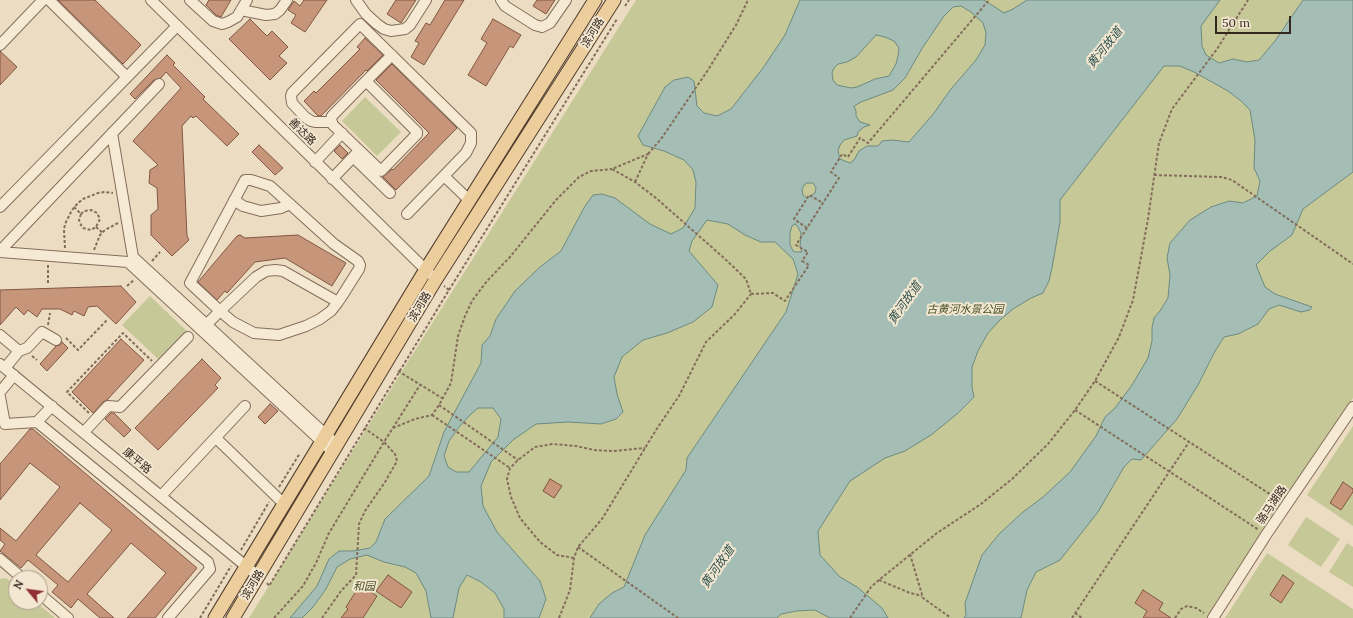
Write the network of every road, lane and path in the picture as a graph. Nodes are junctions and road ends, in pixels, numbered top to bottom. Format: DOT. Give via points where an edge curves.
graph roads {
  1 [pos="44,0"];
  2 [pos="49,0"];
  3 [pos="151,0"];
  4 [pos="190,0"];
  5 [pos="247,0"];
  6 [pos="287,0"];
  7 [pos="356,0"];
  8 [pos="426,0"];
  9 [pos="501,0"];
  10 [pos="566,0"];
  11 [pos="595,0"];
  12 [pos="629,0"];
  13 [pos="748,0"];
  14 [pos="989,0"];
  15 [pos="1248,0"];
  16 [pos="619,3"];
  17 [pos="241,10"];
  18 [pos="620,14"];
  19 [pos="177,26"];
  20 [pos="0,45"];
  21 [pos="392,55"];
  22 [pos="128,77"];
  23 [pos="366,81"];
  24 [pos="160,84"];
  25 [pos="331,122"];
  26 [pos="112,133"];
  27 [pos="342,133"];
  28 [pos="356,154"];
  29 [pos="648,154"];
  30 [pos="315,162"];
  31 [pos="612,169"];
  32 [pos="1154,175"];
  33 [pos="444,176"];
  34 [pos="332,179"];
  35 [pos="635,182"];
  36 [pos="390,193"];
  37 [pos="122,195"];
  38 [pos="234,200"];
  39 [pos="469,200"];
  40 [pos="823,203"];
  41 [pos="290,204"];
  42 [pos="0,207"];
  43 [pos="74,208"];
  44 [pos="82,214"];
  45 [pos="407,214"];
  46 [pos="127,222"];
  47 [pos="96,227"];
  48 [pos="807,228"];
  49 [pos="103,233"];
  50 [pos="0,252"];
  51 [pos="48,256"];
  52 [pos="67,257"];
  53 [pos="92,259"];
  54 [pos="1353,264"];
  55 [pos="425,270"];
  56 [pos="436,279"];
  57 [pos="48,283"];
  58 [pos="449,290"];
  59 [pos="751,294"];
  60 [pos="338,302"];
  61 [pos="220,311"];
  62 [pos="107,320"];
  63 [pos="204,328"];
  64 [pos="0,335"];
  65 [pos="188,337"];
  66 [pos="56,340"];
  67 [pos="19,351"];
  68 [pos="3,366"];
  69 [pos="159,367"];
  70 [pos="398,371"];
  71 [pos="14,374"];
  72 [pos="1095,381"];
  73 [pos="420,385"];
  74 [pos="0,392"];
  75 [pos="0,397"];
  76 [pos="442,398"];
  77 [pos="439,404"];
  78 [pos="52,406"];
  79 [pos="245,406"];
  80 [pos="1353,407"];
  81 [pos="1075,410"];
  82 [pos="432,415"];
  83 [pos="96,419"];
  84 [pos="37,422"];
  85 [pos="2,427"];
  86 [pos="364,428"];
  87 [pos="393,428"];
  88 [pos="84,432"];
  89 [pos="216,438"];
  90 [pos="324,438"];
  91 [pos="384,442"];
  92 [pos="1189,442"];
  93 [pos="645,448"];
  94 [pos="335,449"];
  95 [pos="518,460"];
  96 [pos="510,468"];
  97 [pos="1170,471"];
  98 [pos="160,496"];
  99 [pos="284,504"];
  100 [pos="1286,505"];
  101 [pos="1266,535"];
  102 [pos="578,547"];
  103 [pos="910,554"];
  104 [pos="574,558"];
  105 [pos="0,559"];
  106 [pos="246,567"];
  107 [pos="13,570"];
  108 [pos="258,576"];
  109 [pos="879,580"];
  110 [pos="922,596"];
  111 [pos="48,601"];
  112 [pos="1075,613"];
  113 [pos="1210,616"];
  114 [pos="949,617"];
  115 [pos="68,618"];
  116 [pos="168,618"];
  117 [pos="215,618"];
  118 [pos="233,618"];
  119 [pos="274,618"];
  120 [pos="322,618"];
  121 [pos="559,618"];
  122 [pos="678,618"];
  123 [pos="850,618"];
  124 [pos="1072,618"];
  125 [pos="1082,618"];
  126 [pos="1176,618"];
  1 -- 20 [label="street"];
  2 -- 22 [label="street"];
  3 -- 19 [label="street, 善达路"];
  4 -- 17 [label="street" via="207,17 218,23 233,20"];
  5 -- 17 [label="street"];
  6 -- 17 [label="street" via="275,14 266,15"];
  7 -- 8 [label="street" via="377,24 391,31 405,29 410,25"];
  9 -- 10 [label="street" via="505,6 542,27 550,23"];
  11 -- 39 [label="main road, 滨河路"];
  12 -- 16 [label="path"];
  13 -- 29 [label="path" via="708,70"];
  14 -- 40 [label="path" via="868,144 860,138 848,157 842,154 831,172 839,178"];
  15 -- 32 [label="path" via="1217,49 1172,109 1159,143"];
  16 -- 56 [label="main road, 滨河路"];
  18 -- 58 [label="path"];
  19 -- 22 [label="street"];
  19 -- 30 [label="street, 善达路"];
  21 -- 23 [label="street"];
  21 -- 25 [label="street" via="360,24 292,93 292,103 305,117 315,122"];
  21 -- 33 [label="street" via="471,133 471,143 466,154"];
  22 -- 42 [label="street"];
  23 -- 25 [label="street" via="332,116"];
  23 -- 28 [label="street" via="417,134 381,171"];
  24 -- 26 [label="street"];
  25 -- 27 [label="street"];
  26 -- 37 [label="street"];
  26 -- 50 [label="street"];
  27 -- 28 [label="street"];
  27 -- 30 [label="street"];
  28 -- 34 [label="street"];
  28 -- 36 [label="street"];
  29 -- 31 [label="path"];
  29 -- 35 [label="path"];
  30 -- 34 [label="street, 善达路"];
  31 -- 35 [label="path"];
  31 -- 76 [label="path" via="591,171 579,177 487,281 465,316 458,336 451,383"];
  32 -- 54 [label="path" via="1221,177 1232,180"];
  32 -- 72 [label="path" via="1133,300 1119,337"];
  33 -- 39 [label="street"];
  33 -- 45 [label="street"];
  34 -- 55 [label="street, 善达路"];
  35 -- 59 [label="path" via="746,279"];
  37 -- 43 [label="path" via="98,193 83,199"];
  37 -- 46 [label="street"];
  38 -- 41 [label="street" via="261,211"];
  38 -- 41 [label="street" via="245,180 251,180 270,186"];
  38 -- 61 [label="street" via="190,283"];
  39 -- 55 [label="main road, 滨河路"];
  40 -- 48 [label="path"];
  40 -- 48 [label="path" via="809,195 794,219"];
  41 -- 60 [label="street" via="360,264"];
  43 -- 44 [label="path"];
  43 -- 52 [label="path" via="64,230"];
  44 -- 47 [label="path" via="79,220 83,228 91,230"];
  44 -- 47 [label="path" via="91,210 97,213 100,219"];
  46 -- 49 [label="path" via="111,226"];
  46 -- 63 [label="street" via="133,257"];
  47 -- 49 [label="path"];
  48 -- 59 [label="path" via="796,245 808,252 802,261 809,265 786,301 773,293"];
  49 -- 53 [label="path" via="94,246"];
  50 -- 51 [label="street"];
  51 -- 52 [label="street"];
  51 -- 57 [label="path"];
  52 -- 53 [label="street"];
  53 -- 63 [label="street" via="128,262"];
  55 -- 56 [label="street, 善达路"];
  55 -- 90 [label="main road, 滨河路"];
  56 -- 58 [label="path"];
  56 -- 94 [label="main road, 滨河路"];
  58 -- 70 [label="path"];
  59 -- 93 [label="path" via="735,314 706,342 679,396"];
  60 -- 61 [label="street" via="320,319 278,335 254,333 233,322"];
  60 -- 61 [label="street" via="283,271 275,270 266,271 256,277"];
  61 -- 63 [label="street"];
  62 -- 66 [label="path" via="78,350 66,338"];
  63 -- 90 [label="street"];
  64 -- 67 [label="street"];
  65 -- 69 [label="street"];
  66 -- 67 [label="street" via="42,332 27,348"];
  67 -- 68 [label="street"];
  68 -- 71 [label="street, 康平路"];
  69 -- 83 [label="street" via="120,407 108,406"];
  69 -- 83 [label="path" via="123,333 67,392"];
  70 -- 73 [label="path"];
  70 -- 86 [label="path"];
  71 -- 74 [label="street"];
  71 -- 78 [label="street, 康平路"];
  72 -- 81 [label="path"];
  72 -- 92 [label="path"];
  73 -- 76 [label="path"];
  73 -- 87 [label="path"];
  75 -- 85 [label="street"];
  76 -- 77 [label="path"];
  77 -- 82 [label="path"];
  77 -- 95 [label="path"];
  78 -- 84 [label="street"];
  78 -- 88 [label="street, 康平路"];
  79 -- 89 [label="street"];
  80 -- 100 [label="street, 骆马湖路"];
  81 -- 97 [label="path"];
  81 -- 103 [label="path" via="1048,444 1012,479"];
  82 -- 87 [label="path"];
  82 -- 96 [label="path"];
  83 -- 88 [label="street"];
  84 -- 85 [label="street"];
  84 -- 116 [label="street" via="208,562 210,569"];
  86 -- 91 [label="path"];
  86 -- 108 [label="path" via="269,586"];
  87 -- 91 [label="path"];
  88 -- 98 [label="street, 康平路"];
  89 -- 98 [label="street"];
  89 -- 99 [label="street"];
  90 -- 94 [label="street"];
  90 -- 99 [label="main road, 滨河路"];
  91 -- 119 [label="path" via="329,533 303,586"];
  91 -- 120 [label="path" via="395,454 397,461 359,524 356,575"];
  92 -- 97 [label="path"];
  92 -- 100 [label="path"];
  93 -- 95 [label="path" via="613,451 553,444 535,447"];
  93 -- 102 [label="path" via="602,519"];
  94 -- 108 [label="main road, 滨河路"];
  95 -- 96 [label="path"];
  96 -- 104 [label="path" via="507,479 510,497 520,518 540,542 557,555"];
  97 -- 101 [label="path"];
  97 -- 112 [label="path"];
  98 -- 106 [label="street, 康平路"];
  99 -- 106 [label="main road, 滨河路"];
  100 -- 101 [label="street, 骆马湖路"];
  101 -- 113 [label="street, 骆马湖路"];
  102 -- 104 [label="path"];
  102 -- 122 [label="path"];
  103 -- 109 [label="path"];
  103 -- 110 [label="path"];
  104 -- 121 [label="path" via="570,590"];
  105 -- 107 [label="street"];
  106 -- 108 [label="street, 康平路"];
  106 -- 117 [label="main road, 滨河路"];
  108 -- 118 [label="main road, 滨河路"];
  109 -- 110 [label="path"];
  109 -- 123 [label="path" via="871,587"];
  110 -- 114 [label="path"];
  111 -- 115 [label="street"];
  112 -- 124 [label="path"];
  112 -- 125 [label="path"];
  113 -- 126 [label="path" via="1186,606"];
}
